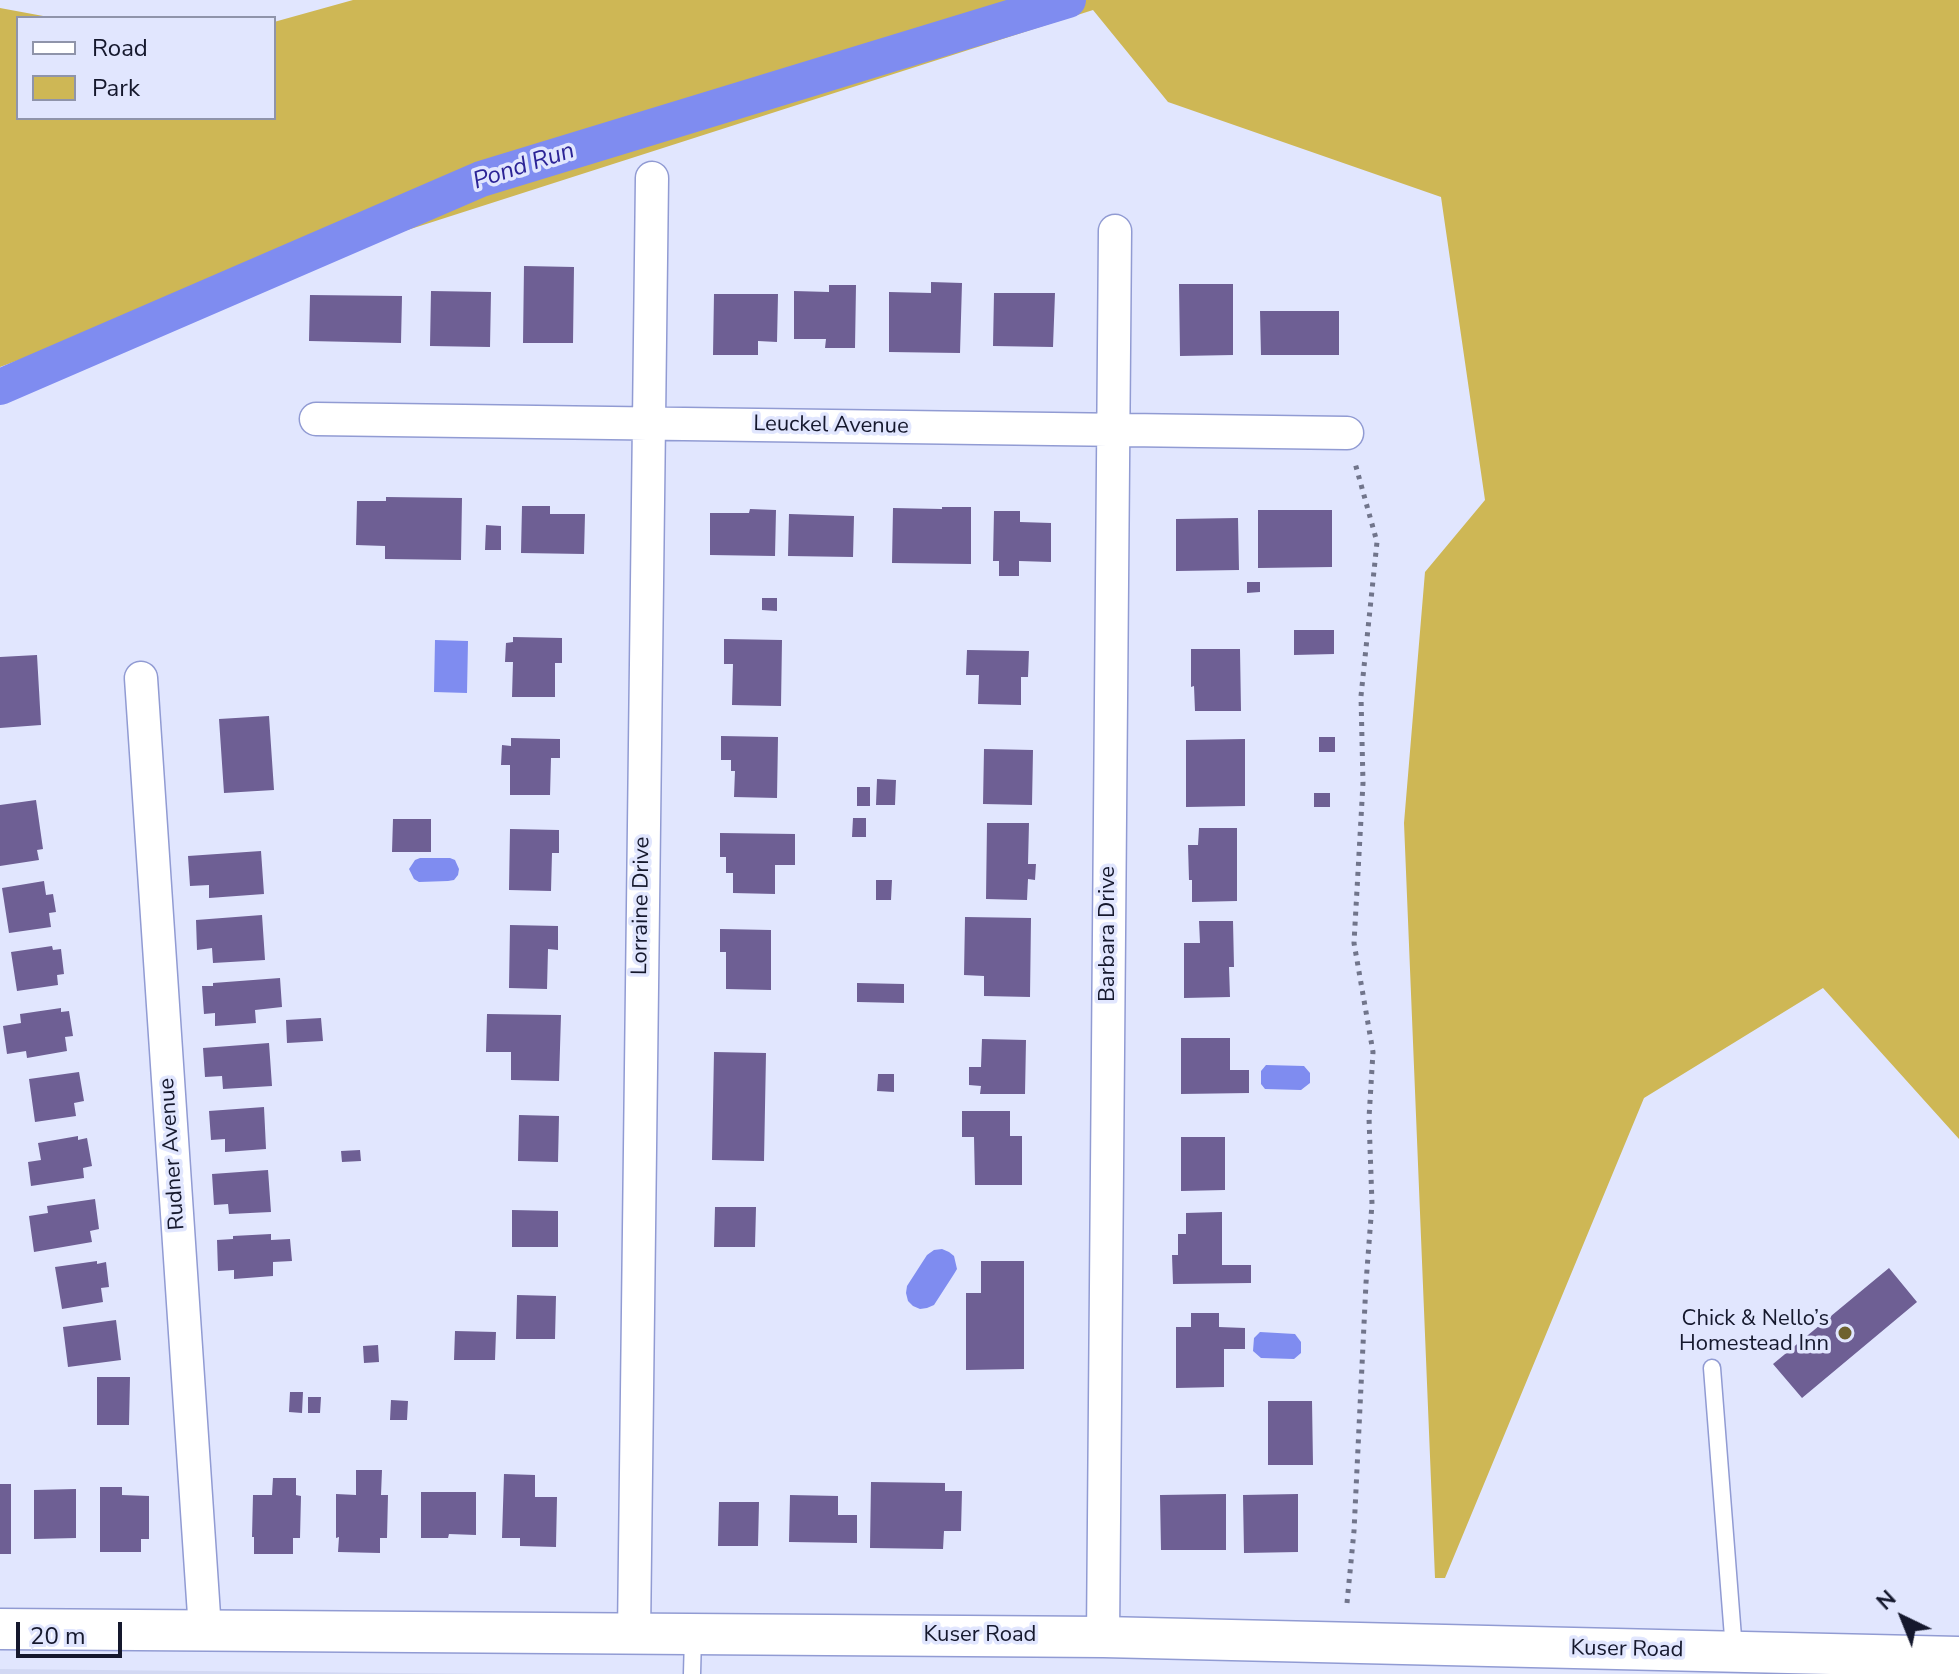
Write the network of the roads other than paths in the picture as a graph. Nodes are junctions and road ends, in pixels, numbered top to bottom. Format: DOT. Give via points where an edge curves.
graph roads {
  1 [pos="652,178"];
  2 [pos="1115,231"];
  3 [pos="316,419"];
  4 [pos="648,423"];
  5 [pos="1113,429"];
  6 [pos="1347,433"];
  7 [pos="141,678"];
  8 [pos="1712,1368"];
  9 [pos="0,1629"];
  10 [pos="205,1630"];
  11 [pos="634,1634"];
  12 [pos="693,1634"];
  13 [pos="1103,1637"];
  14 [pos="1734,1652"];
  15 [pos="1959,1657"];
  16 [pos="692,1674"];
  1 -- 4 [label="street, Lorraine Drive"];
  2 -- 5 [label="street, Barbara Drive"];
  3 -- 4 [label="street, Leuckel Avenue"];
  4 -- 5 [label="street, Leuckel Avenue"];
  4 -- 11 [label="street, Lorraine Drive"];
  5 -- 6 [label="street, Leuckel Avenue"];
  5 -- 13 [label="street, Barbara Drive"];
  7 -- 10 [label="street, Rudner Avenue"];
  8 -- 14 [label="lane"];
  9 -- 10 [label="street, Kuser Road"];
  10 -- 11 [label="street, Kuser Road"];
  11 -- 12 [label="street, Kuser Road"];
  12 -- 13 [label="street, Kuser Road"];
  12 -- 16 [label="lane"];
  13 -- 14 [label="street, Kuser Road"];
  14 -- 15 [label="street, Kuser Road"];
}
